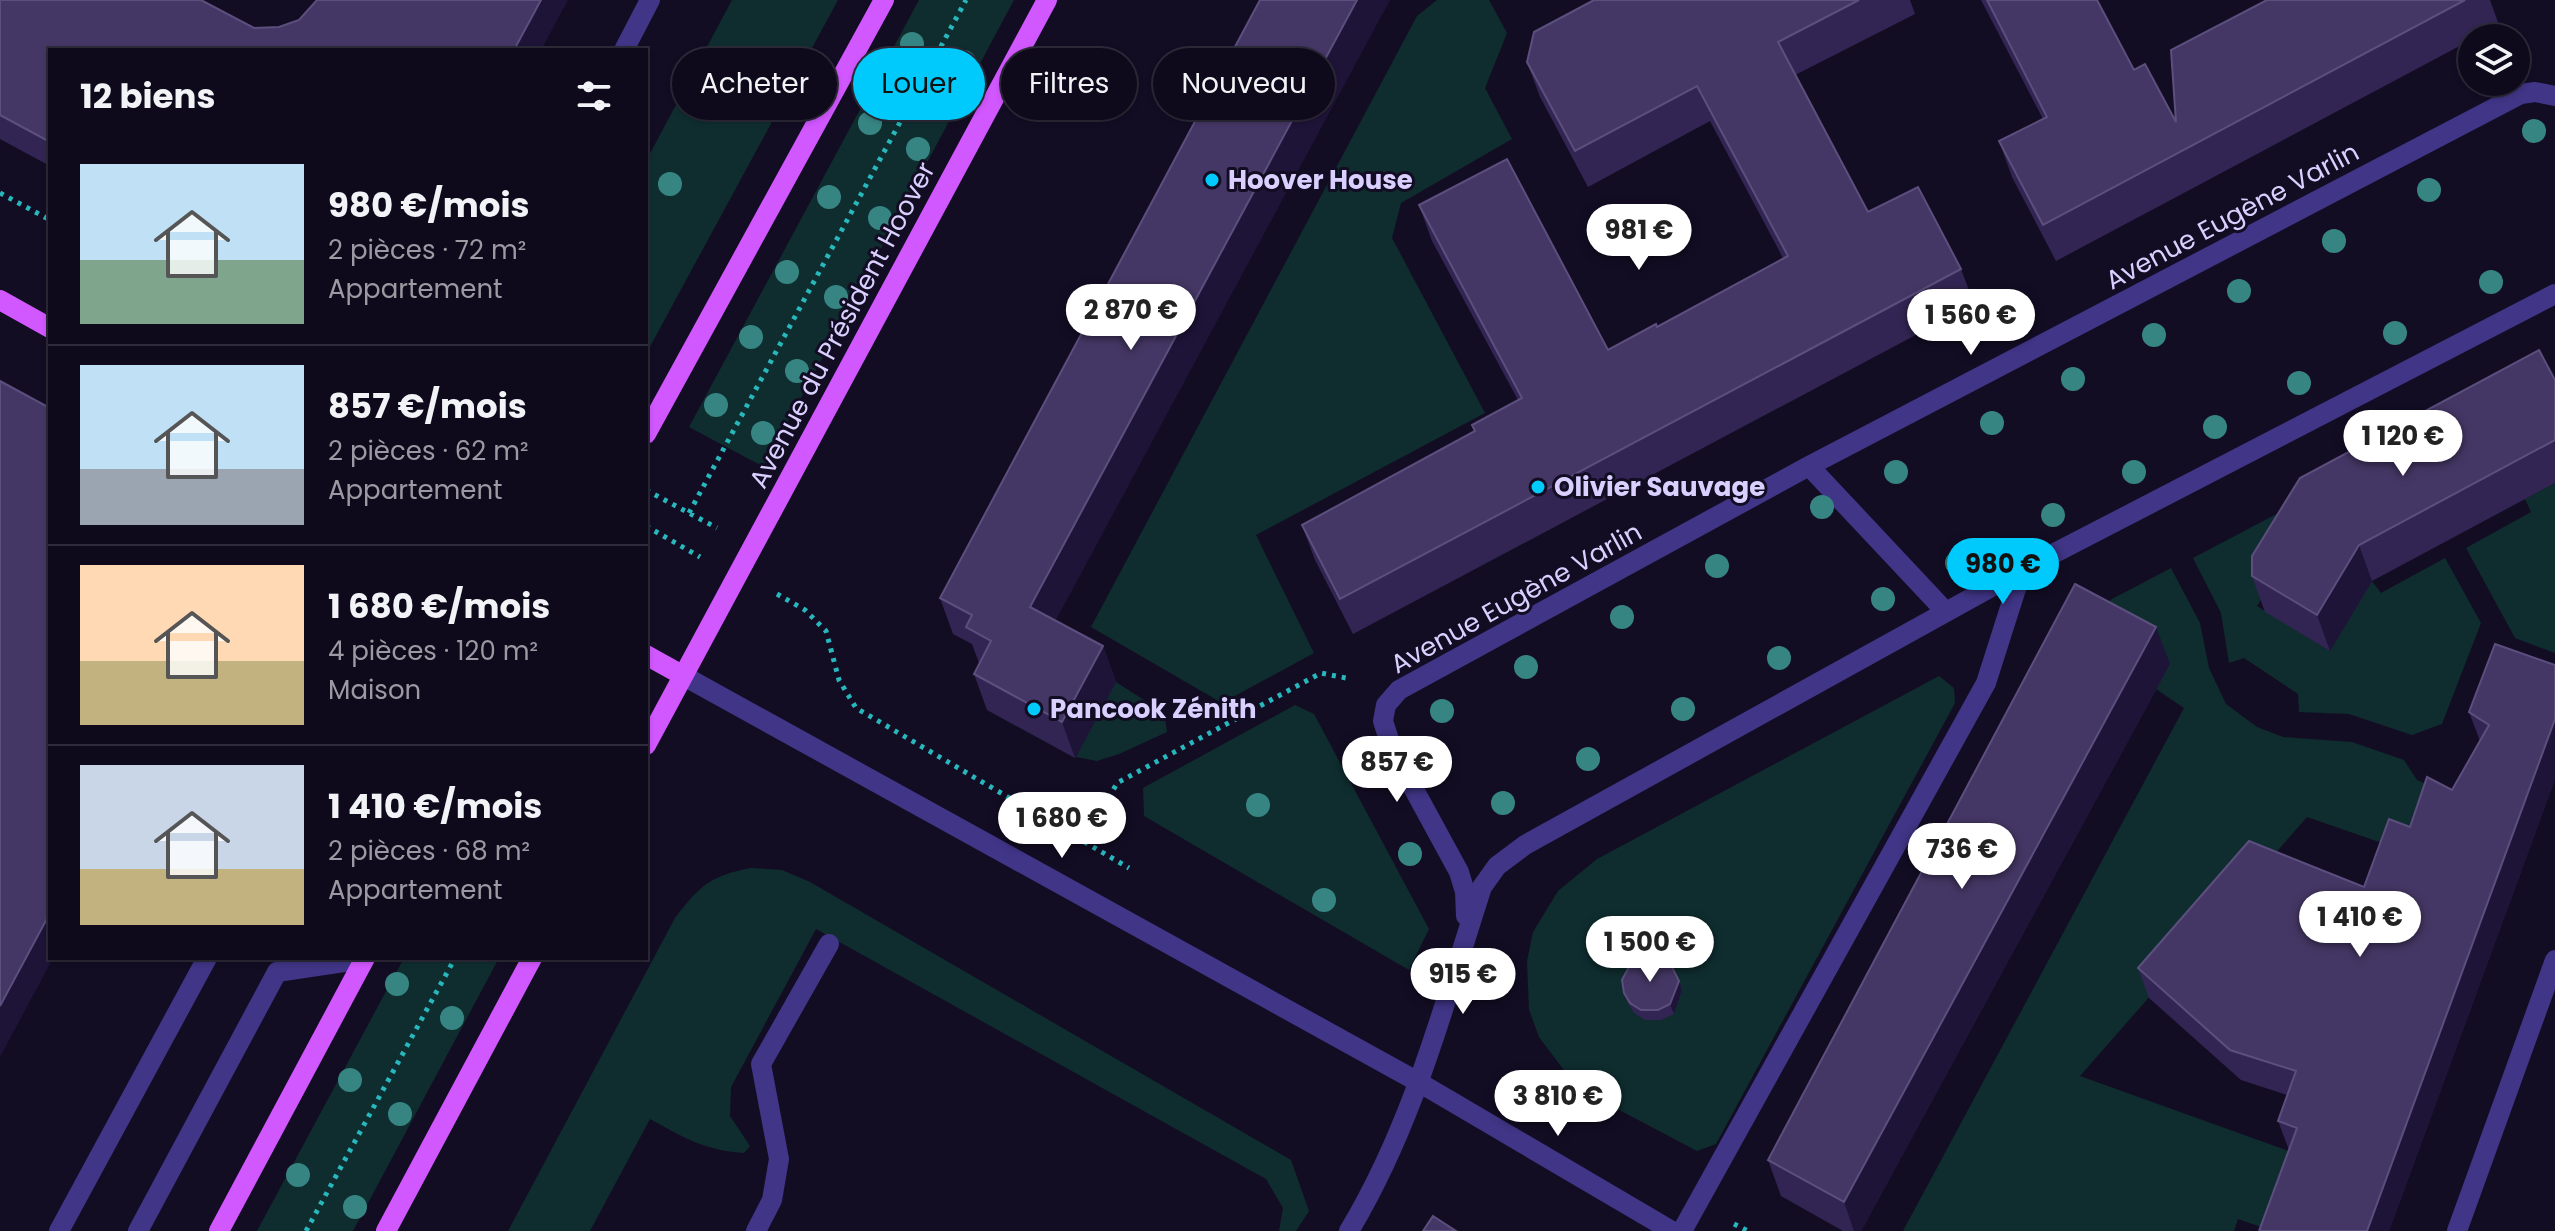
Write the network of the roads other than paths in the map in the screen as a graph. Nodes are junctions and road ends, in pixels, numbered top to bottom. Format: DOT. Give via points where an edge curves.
graph roads {
  1 [pos="650,0"];
  2 [pos="884,0"];
  3 [pos="1047,0"];
  4 [pos="625,48"];
  5 [pos="2555,96"];
  6 [pos="2555,294"];
  7 [pos="0,300"];
  8 [pos="48,327"];
  9 [pos="648,430"];
  10 [pos="1809,466"];
  11 [pos="2022,570"];
  12 [pos="1946,612"];
  13 [pos="648,656"];
  14 [pos="682,675"];
  15 [pos="648,741"];
  16 [pos="1466,936"];
  17 [pos="829,944"];
  18 [pos="206,960"];
  19 [pos="357,960"];
  20 [pos="363,960"];
  21 [pos="531,960"];
  22 [pos="2555,960"];
  23 [pos="1420,1083"];
  24 [pos="59,1231"];
  25 [pos="138,1231"];
  26 [pos="219,1231"];
  27 [pos="386,1231"];
  28 [pos="756,1231"];
  29 [pos="1349,1231"];
  30 [pos="1672,1231"];
  31 [pos="1682,1231"];
  32 [pos="2457,1231"];
  1 -- 4 [label="street"];
  2 -- 9 [label="main road"];
  3 -- 14 [label="main road, Avenue du Président Hoover"];
  5 -- 10 [label="street, Avenue Eugène Varlin" via="2521,94"];
  6 -- 11 [label="street, Avenue Eugène Varlin"];
  7 -- 8 [label="main road"];
  10 -- 12 [label="street"];
  10 -- 16 [label="street, Avenue Eugène Varlin" via="1399,690 1386,705 1383,721 1392,749 1459,872"];
  11 -- 12 [label="street, Avenue Eugène Varlin"];
  11 -- 31 [label="street" via="1986,683"];
  12 -- 16 [label="street, Avenue Eugène Varlin" via="1525,845 1497,866 1482,887"];
  13 -- 14 [label="main road"];
  14 -- 15 [label="main road, Avenue du Président Hoover"];
  14 -- 23 [label="street"];
  16 -- 23 [label="street, Avenue Eugène Varlin"];
  17 -- 28 [label="street" via="761,1064 779,1159 772,1200"];
  18 -- 24 [label="street"];
  19 -- 25 [label="street" via="277,972"];
  20 -- 26 [label="main road"];
  21 -- 27 [label="main road"];
  22 -- 32 [label="street"];
  23 -- 29 [label="street, Avenue Eugène Varlin"];
  23 -- 30 [label="street"];
}
